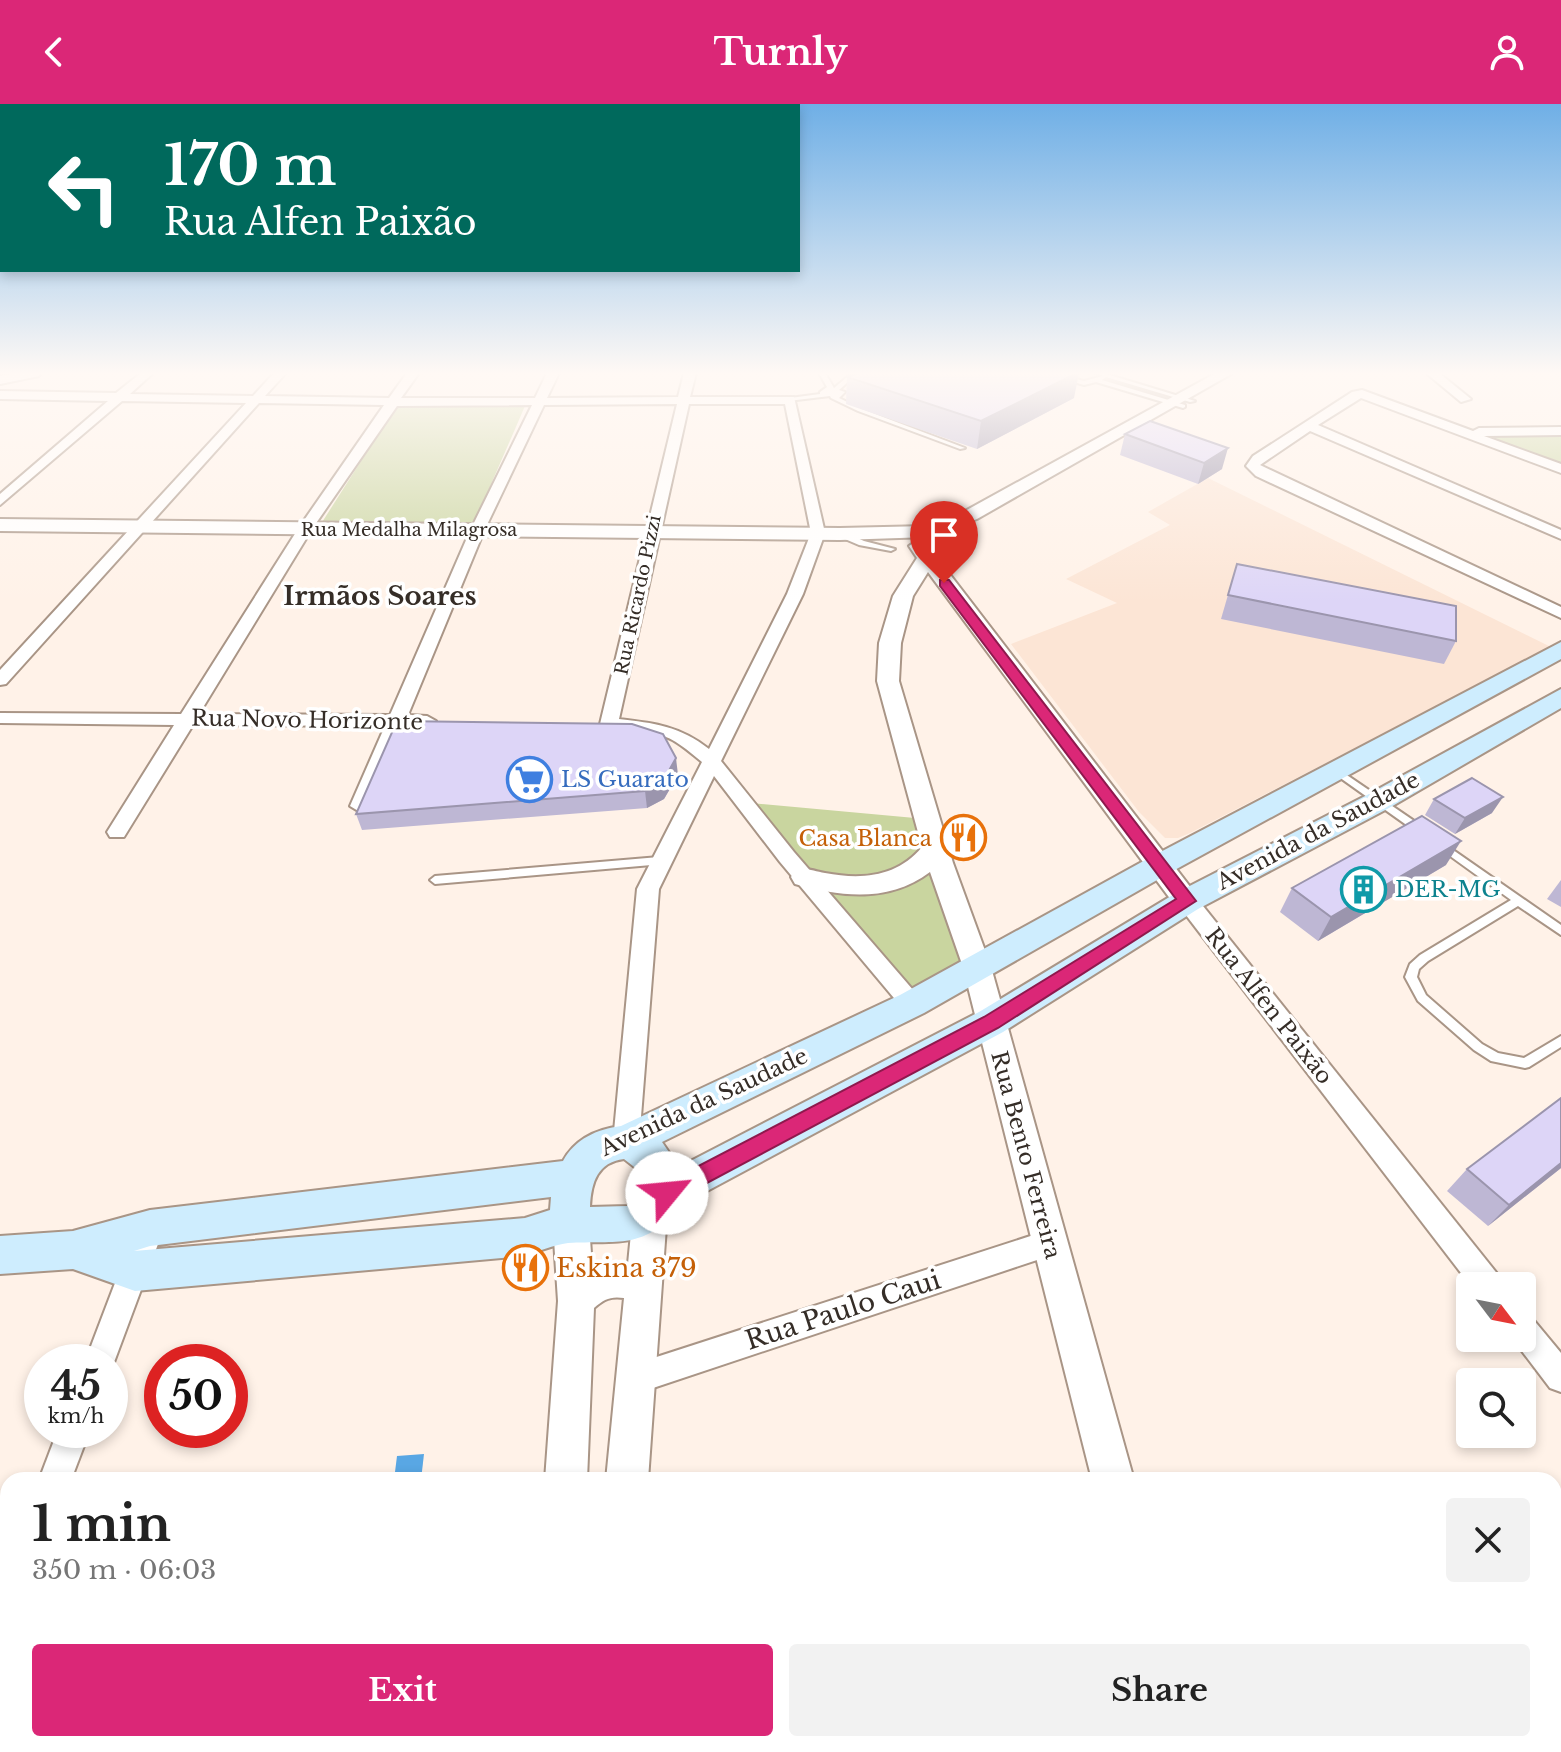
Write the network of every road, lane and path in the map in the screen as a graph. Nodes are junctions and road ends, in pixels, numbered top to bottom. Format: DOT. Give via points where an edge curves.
graph roads {
  1 [pos="58,450"];
  2 [pos="210,450"];
  3 [pos="359,450"];
  4 [pos="516,450"];
  5 [pos="671,450"];
  6 [pos="801,450"];
  7 [pos="1101,450"];
  8 [pos="1272,450"];
  9 [pos="1364,450"];
  10 [pos="1514,450"];
  11 [pos="1561,469"];
  12 [pos="0,501"];
  13 [pos="0,525"];
  14 [pos="141,526"];
  15 [pos="305,529"];
  16 [pos="652,530"];
  17 [pos="477,531"];
  18 [pos="818,533"];
  19 [pos="840,534"];
  20 [pos="1561,535"];
  21 [pos="918,547"];
  22 [pos="891,549"];
  23 [pos="1561,613"];
  24 [pos="1561,649"];
  25 [pos="0,680"];
  26 [pos="1561,697"];
  27 [pos="0,718"];
  28 [pos="186,719"];
  29 [pos="396,721"];
  30 [pos="442,722"];
  31 [pos="711,760"];
  32 [pos="1335,770"];
  33 [pos="1379,801"];
  34 [pos="358,811"];
  35 [pos="117,832"];
  36 [pos="936,848"];
  37 [pos="659,861"];
  38 [pos="1160,865"];
  39 [pos="804,877"];
  40 [pos="435,880"];
  41 [pos="1519,900"];
  42 [pos="1187,901"];
  43 [pos="1561,931"];
  44 [pos="977,967"];
  45 [pos="912,1004"];
  46 [pos="991,1022"];
  47 [pos="1561,1041"];
  48 [pos="626,1142"];
  49 [pos="573,1177"];
  50 [pos="659,1203"];
  51 [pos="571,1224"];
  52 [pos="150,1228"];
  53 [pos="1049,1243"];
  54 [pos="73,1250"];
  55 [pos="0,1255"];
  56 [pos="135,1271"];
  57 [pos="1478,1272"];
  58 [pos="642,1287"];
  59 [pos="576,1301"];
  60 [pos="107,1344"];
  61 [pos="1536,1346"];
  62 [pos="1561,1377"];
  63 [pos="638,1378"];
  64 [pos="67,1448"];
  65 [pos="58,1472"];
  66 [pos="566,1472"];
  67 [pos="628,1472"];
  68 [pos="1111,1472"];
  1 -- 12 [label="street"];
  2 -- 14 [label="street"];
  3 -- 15 [label="street"];
  4 -- 17 [label="street"];
  5 -- 16 [label="street, Rua Ricardo Pizzi"];
  6 -- 18 [label="street"];
  7 -- 21 [label="street" via="960,534"];
  8 -- 23 [label="street" via="1253,466 1261,473"];
  9 -- 20 [label="street"];
  10 -- 11 [label="street"];
  13 -- 14 [label="street, Rua Medalha Milagrosa"];
  14 -- 15 [label="street, Rua Medalha Milagrosa"];
  14 -- 25 [label="street"];
  15 -- 17 [label="street, Rua Medalha Milagrosa"];
  15 -- 28 [label="street"];
  16 -- 17 [label="street, Rua Medalha Milagrosa"];
  16 -- 18 [label="street, Rua Medalha Milagrosa"];
  16 -- 31 [label="street, Rua Ricardo Pizzi" via="602,724 662,729 684,738"];
  17 -- 29 [label="street"];
  18 -- 19 [label="street, Rua Medalha Milagrosa"];
  18 -- 31 [label="street" via="795,594"];
  19 -- 21 [label="street, Rua Medalha Milagrosa"];
  19 -- 22 [label="lane"];
  21 -- 36 [label="street, Rua Bento Ferreira" via="890,643 888,681"];
  21 -- 38 [label="street, Rua Alfen Paixão"];
  24 -- 32 [label="main road, Avenida da Saudade"];
  26 -- 33 [label="main road, Avenida da Saudade"];
  27 -- 28 [label="street, Rua Novo Horizonte"];
  28 -- 29 [label="street, Rua Novo Horizonte"];
  28 -- 35 [label="street"];
  29 -- 30 [label="street, Rua Novo Horizonte"];
  29 -- 34 [label="street"];
  31 -- 37 [label="street"];
  31 -- 39 [label="street"];
  32 -- 33 [label="lane"];
  32 -- 38 [label="main road, Avenida da Saudade"];
  33 -- 41 [label="lane"];
  33 -- 42 [label="main road, Avenida da Saudade"];
  36 -- 39 [label="street" via="919,868 884,884 841,887"];
  36 -- 44 [label="street, Rua Bento Ferreira"];
  37 -- 40 [label="lane"];
  37 -- 48 [label="street" via="644,913"];
  38 -- 42 [label="street, Rua Alfen Paixão"];
  38 -- 44 [label="main road, Avenida da Saudade"];
  39 -- 45 [label="street"];
  41 -- 43 [label="lane"];
  41 -- 47 [label="lane" via="1424,958 1411,977 1422,998 1495,1057 1525,1063"];
  42 -- 46 [label="main road, Avenida da Saudade"];
  42 -- 57 [label="street, Rua Alfen Paixão"];
  44 -- 45 [label="main road, Avenida da Saudade"];
  44 -- 46 [label="street, Rua Bento Ferreira"];
  45 -- 48 [label="main road, Avenida da Saudade"];
  46 -- 50 [label="main road, Avenida da Saudade"];
  46 -- 53 [label="street, Rua Bento Ferreira"];
  48 -- 49 [label="main road, Avenida da Saudade" via="590,1156"];
  48 -- 50 [label="main road" via="644,1148 658,1162 666,1178"];
  49 -- 51 [label="main road"];
  49 -- 52 [label="main road"];
  50 -- 51 [label="main road, Avenida da Saudade" via="609,1228"];
  50 -- 58 [label="street"];
  51 -- 56 [label="main road" via="525,1237"];
  51 -- 59 [label="street"];
  52 -- 54 [label="main road"];
  52 -- 56 [label="street"];
  53 -- 63 [label="street, Rua Paulo Caui"];
  53 -- 68 [label="street, Rua Bento Ferreira"];
  54 -- 55 [label="main road"];
  54 -- 56 [label="main road"];
  56 -- 60 [label="street"];
  58 -- 59 [label="street" via="615,1278 586,1289"];
  58 -- 63 [label="street"];
  59 -- 66 [label="street"];
  61 -- 62 [label="street"];
  63 -- 67 [label="street"];
  64 -- 65 [label="street"];
}
